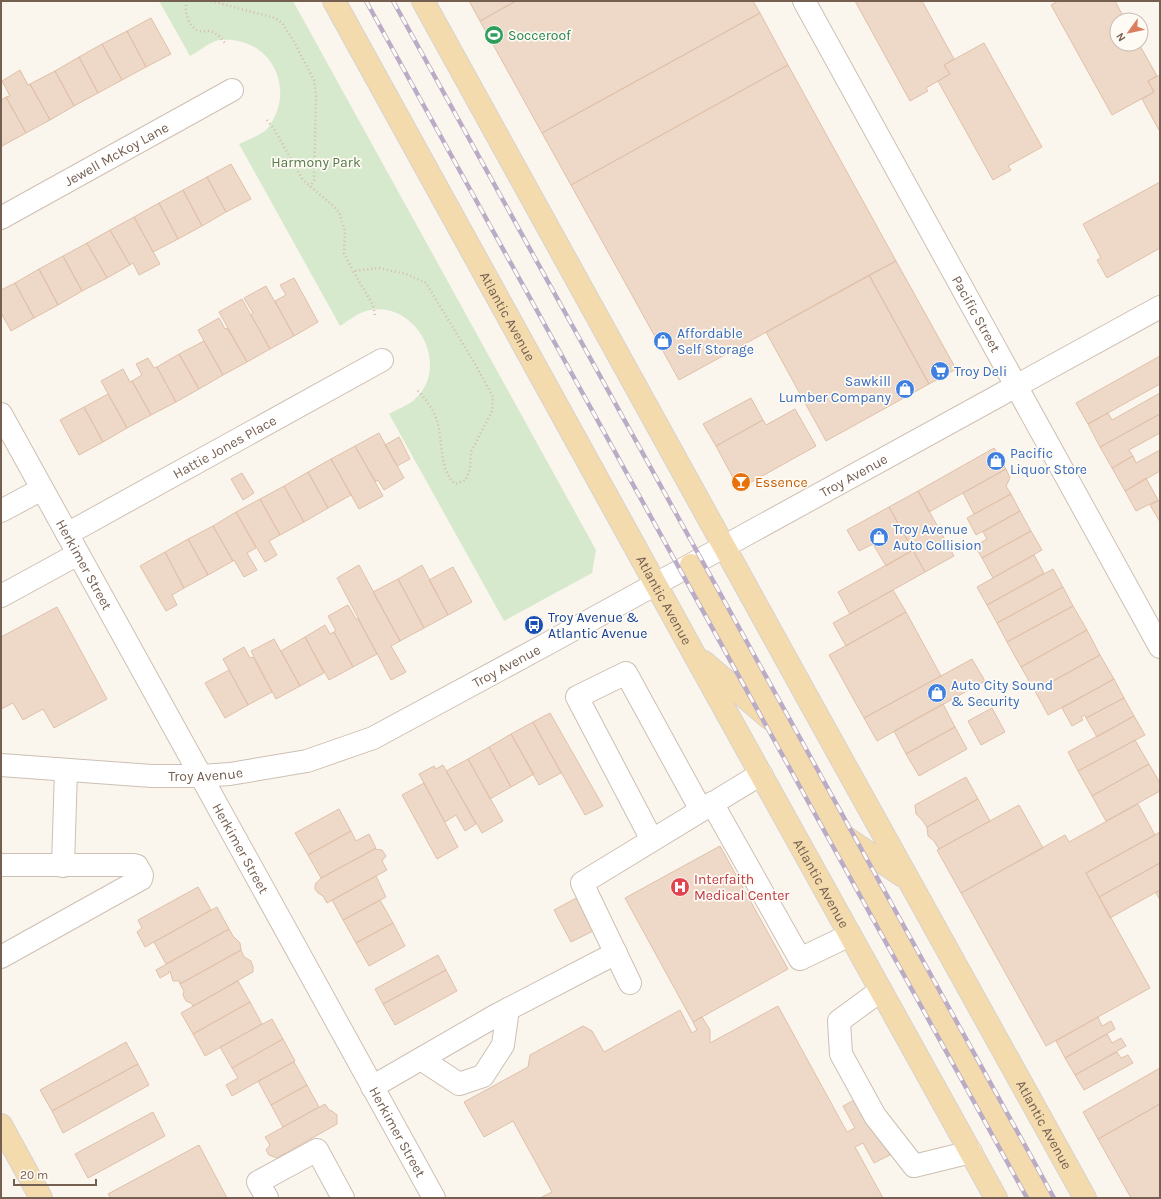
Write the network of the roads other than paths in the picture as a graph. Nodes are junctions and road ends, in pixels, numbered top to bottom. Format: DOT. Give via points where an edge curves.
graph roads {
  1 [pos="334,1"];
  2 [pos="423,1"];
  3 [pos="804,1"];
  4 [pos="232,90"];
  5 [pos="1,218"];
  6 [pos="1160,307"];
  7 [pos="382,360"];
  8 [pos="1016,386"];
  9 [pos="1,414"];
  10 [pos="42,488"];
  11 [pos="1,511"];
  12 [pos="67,534"];
  13 [pos="724,547"];
  14 [pos="78,554"];
  15 [pos="691,565"];
  16 [pos="656,584"];
  17 [pos="1,596"];
  18 [pos="1160,647"];
  19 [pos="693,652"];
  20 [pos="780,728"];
  21 [pos="1,765"];
  22 [pos="66,770"];
  23 [pos="761,774"];
  24 [pos="200,776"];
  25 [pos="707,807"];
  26 [pos="839,834"];
  27 [pos="652,840"];
  28 [pos="1,865"];
  29 [pos="63,866"];
  30 [pos="907,878"];
  31 [pos="850,935"];
  32 [pos="616,953"];
  33 [pos="1,957"];
  34 [pos="630,983"];
  35 [pos="880,991"];
  36 [pos="508,1009"];
  37 [pos="421,1059"];
  38 [pos="372,1087"];
  39 [pos="1,1125"];
  40 [pos="971,1152"];
  41 [pos="41,1198"];
  42 [pos="267,1198"];
  43 [pos="343,1198"];
  44 [pos="434,1198"];
  45 [pos="996,1198"];
  46 [pos="1040,1198"];
  47 [pos="1085,1198"];
  1 -- 16 [label="main road, Atlantic Avenue"];
  2 -- 13 [label="main road, Atlantic Avenue"];
  3 -- 8 [label="street, Pacific Street"];
  4 -- 5 [label="street, Jewell McKoy Lane"];
  6 -- 8 [label="street, Troy Avenue"];
  7 -- 12 [label="street, Hattie Jones Place"];
  8 -- 13 [label="street, Troy Avenue"];
  8 -- 18 [label="street, Pacific Street"];
  9 -- 10 [label="street, Herkimer Street"];
  10 -- 11 [label="street"];
  10 -- 12 [label="street, Herkimer Street"];
  12 -- 14 [label="street, Herkimer Street"];
  13 -- 15 [label="street, Troy Avenue"];
  13 -- 30 [label="main road, Atlantic Avenue"];
  14 -- 17 [label="street"];
  14 -- 24 [label="street, Herkimer Street"];
  15 -- 16 [label="street, Troy Avenue"];
  15 -- 20 [label="main road"];
  16 -- 19 [label="main road, Atlantic Avenue"];
  16 -- 24 [label="street, Troy Avenue" via="373,738 307,761 230,774"];
  19 -- 20 [label="main road"];
  19 -- 23 [label="main road, Atlantic Avenue"];
  20 -- 26 [label="main road"];
  21 -- 22 [label="street, Troy Avenue"];
  22 -- 24 [label="street, Troy Avenue" via="152,776"];
  22 -- 29 [label="street"];
  23 -- 25 [label="street"];
  23 -- 31 [label="main road, Atlantic Avenue"];
  24 -- 38 [label="street, Herkimer Street"];
  25 -- 27 [label="street"];
  25 -- 27 [label="street" via="626,673 577,697"];
  25 -- 31 [label="street" via="800,959"];
  26 -- 30 [label="main road"];
  26 -- 46 [label="main road"];
  27 -- 32 [label="street" via="582,883"];
  28 -- 29 [label="street"];
  29 -- 33 [label="street" via="133,865 138,866 142,875 141,879"];
  30 -- 47 [label="main road, Atlantic Avenue"];
  31 -- 35 [label="main road, Atlantic Avenue"];
  32 -- 34 [label="street"];
  32 -- 36 [label="street"];
  35 -- 40 [label="main road, Atlantic Avenue"];
  35 -- 40 [label="street" via="839,1020 841,1054 876,1116 914,1166"];
  36 -- 37 [label="street"];
  36 -- 37 [label="street" via="503,1045 483,1076 459,1084"];
  37 -- 38 [label="street"];
  38 -- 44 [label="street, Herkimer Street"];
  39 -- 41 [label="main road"];
  40 -- 45 [label="main road, Atlantic Avenue"];
  42 -- 43 [label="street" via="258,1182 316,1150"];
}
